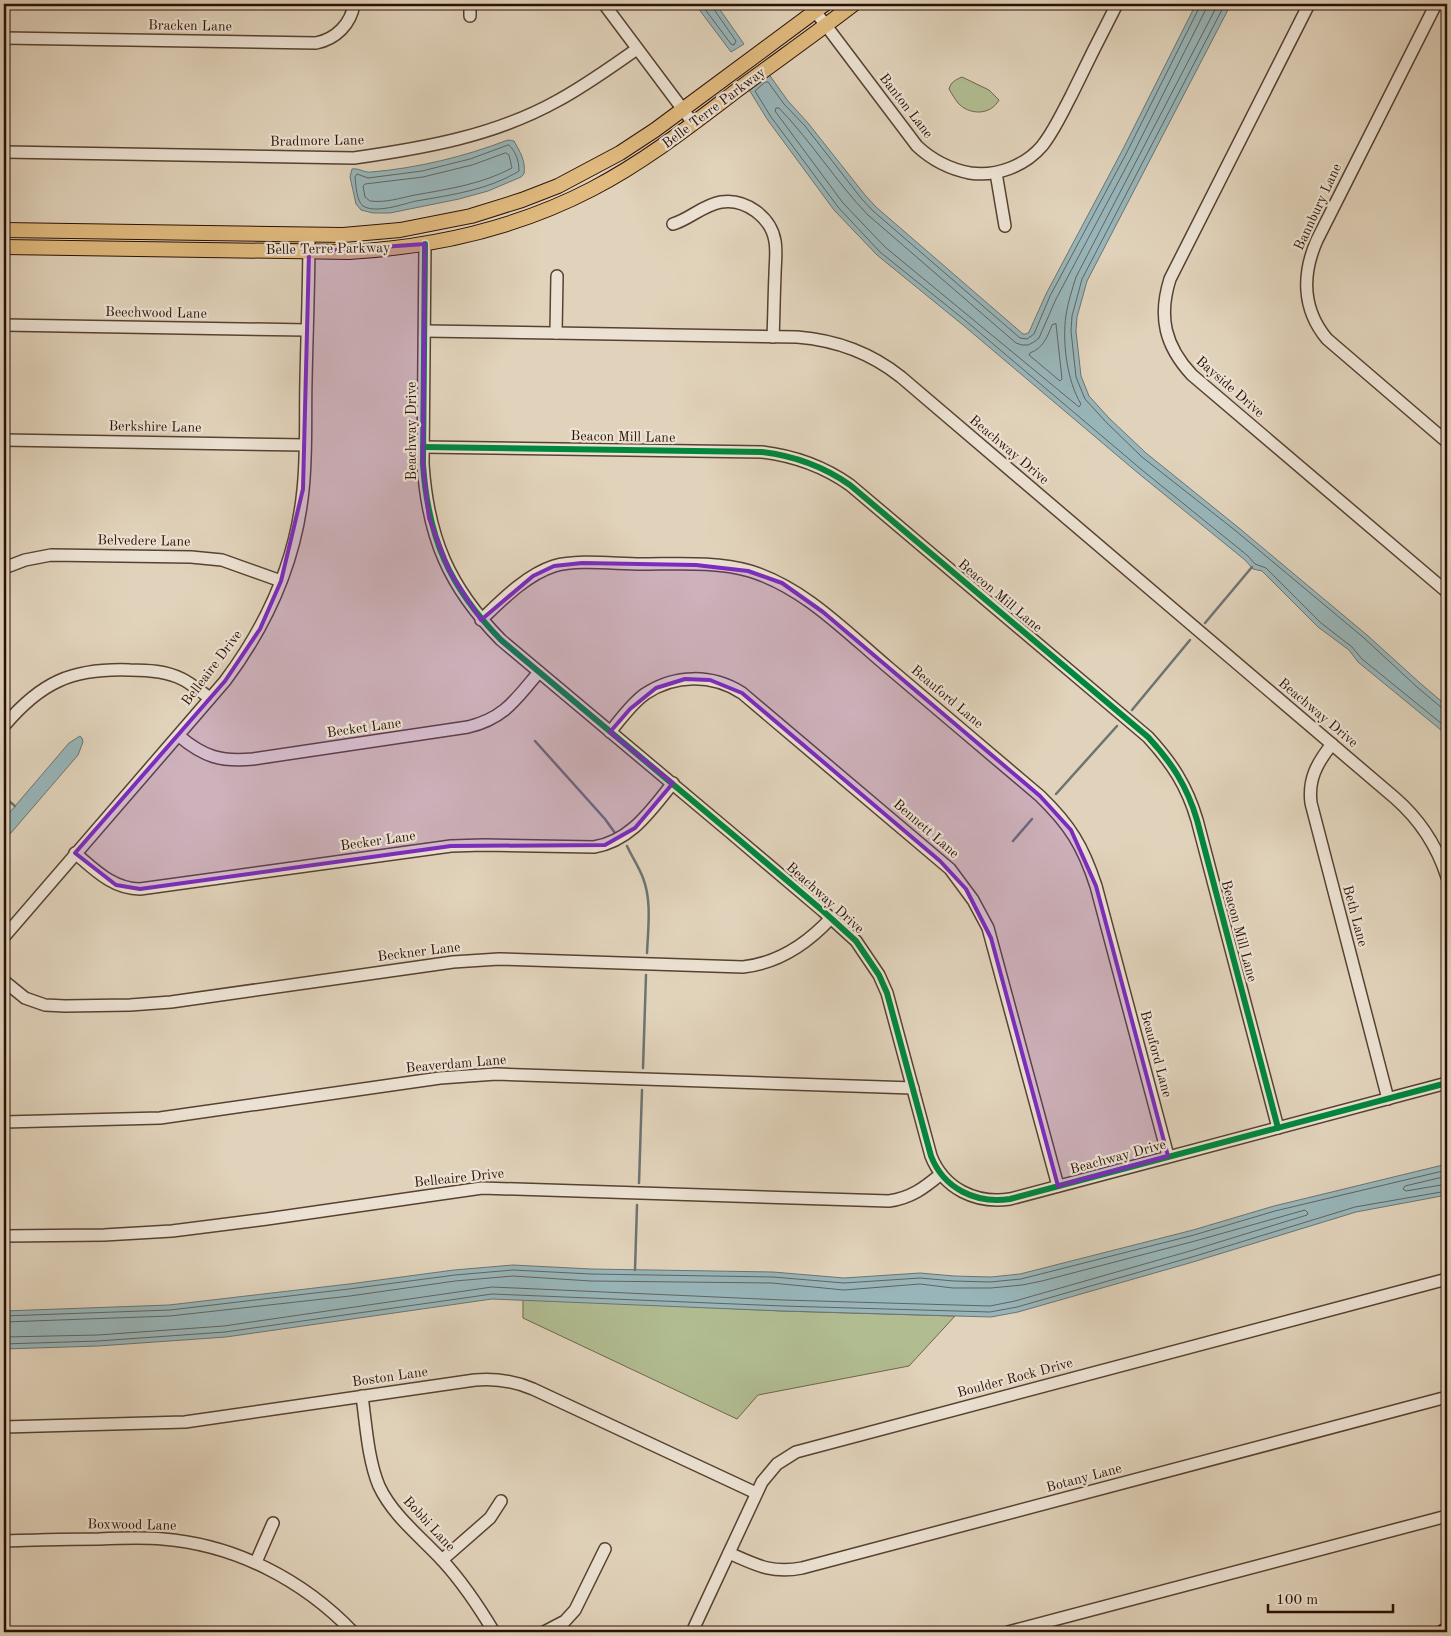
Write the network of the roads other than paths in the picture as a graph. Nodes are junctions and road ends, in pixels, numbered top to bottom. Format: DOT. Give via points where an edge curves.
graph roads {
  1 [pos="354,4"];
  2 [pos="604,4"];
  3 [pos="854,4"];
  4 [pos="1117,4"];
  5 [pos="1309,4"];
  6 [pos="1436,4"];
  7 [pos="820,7"];
  8 [pos="826,26"];
  9 [pos="4,38"];
  10 [pos="637,49"];
  11 [pos="682,110"];
  12 [pos="693,123"];
  13 [pos="4,152"];
  14 [pos="996,173"];
  15 [pos="673,224"];
  16 [pos="1005,226"];
  17 [pos="4,230"];
  18 [pos="309,235"];
  19 [pos="425,244"];
  20 [pos="4,247"];
  21 [pos="309,252"];
  22 [pos="558,276"];
  23 [pos="4,325"];
  24 [pos="307,330"];
  25 [pos="426,331"];
  26 [pos="556,333"];
  27 [pos="773,337"];
  28 [pos="4,440"];
  29 [pos="1447,442"];
  30 [pos="305,445"];
  31 [pos="423,446"];
  32 [pos="4,568"];
  33 [pos="282,581"];
  34 [pos="1447,592"];
  35 [pos="481,620"];
  36 [pos="539,672"];
  37 [pos="210,698"];
  38 [pos="4,726"];
  39 [pos="610,732"];
  40 [pos="179,736"];
  41 [pos="1332,744"];
  42 [pos="673,783"];
  43 [pos="76,853"];
  44 [pos="1447,877"];
  45 [pos="831,918"];
  46 [pos="4,937"];
  47 [pos="4,982"];
  48 [pos="1447,1083"];
  49 [pos="913,1088"];
  50 [pos="1388,1098"];
  51 [pos="4,1122"];
  52 [pos="1278,1128"];
  53 [pos="1168,1156"];
  54 [pos="941,1174"];
  55 [pos="1058,1186"];
  56 [pos="4,1236"];
  57 [pos="1447,1279"];
  58 [pos="362,1396"];
  59 [pos="1447,1396"];
  60 [pos="4,1427"];
  61 [pos="756,1493"];
  62 [pos="501,1501"];
  63 [pos="1447,1516"];
  64 [pos="273,1523"];
  65 [pos="4,1541"];
  66 [pos="604,1549"];
  67 [pos="730,1553"];
  68 [pos="442,1560"];
  69 [pos="256,1562"];
  70 [pos="353,1632"];
  71 [pos="494,1632"];
  72 [pos="544,1632"];
  73 [pos="692,1632"];
  74 [pos="1008,1632"];
  1 -- 9 [label="street, Bracken Lane" via="351,17 342,29 329,39 316,43"];
  2 -- 10 [label="street"];
  3 -- 8 [label="main road, Belle Terre Parkway"];
  4 -- 14 [label="street, Banton Lane" via="1042,146 1019,164"];
  5 -- 34 [label="street, Bayside Drive" via="1170,279 1164,300 1166,330 1174,352 1192,375"];
  6 -- 29 [label="street, Bannbury Lane" via="1317,240 1307,269 1306,286 1314,319 1327,338"];
  7 -- 8 [label="street, Banton Lane"];
  7 -- 11 [label="main road, Belle Terre Parkway"];
  8 -- 12 [label="main road, Belle Terre Parkway"];
  8 -- 14 [label="street, Banton Lane" via="906,133 927,155 962,171"];
  10 -- 11 [label="street"];
  10 -- 13 [label="street, Bradmore Lane" via="557,101 507,124 432,146 354,158"];
  11 -- 12 [label="street"];
  11 -- 18 [label="main road, Belle Terre Parkway" via="638,142 597,166 558,186 501,207 456,220 400,230"];
  12 -- 19 [label="main road, Belle Terre Parkway" via="629,168 560,204 494,228"];
  14 -- 16 [label="street"];
  15 -- 27 [label="street" via="720,202 744,204 760,215 771,230 775,245"];
  17 -- 18 [label="main road, Belle Terre Parkway"];
  18 -- 21 [label="street, Belleaire Drive"];
  19 -- 21 [label="main road, Belle Terre Parkway"];
  19 -- 25 [label="street, Beachway Drive"];
  20 -- 21 [label="main road, Belle Terre Parkway"];
  21 -- 24 [label="street, Belleaire Drive"];
  22 -- 26 [label="street"];
  23 -- 24 [label="street, Beechwood Lane"];
  24 -- 30 [label="street, Belleaire Drive"];
  25 -- 26 [label="street, Beachway Drive"];
  25 -- 31 [label="street, Beachway Drive"];
  26 -- 27 [label="street, Beachway Drive"];
  27 -- 41 [label="street, Beachway Drive" via="840,344 894,372"];
  28 -- 30 [label="street, Berkshire Lane"];
  30 -- 33 [label="street, Belleaire Drive" via="301,504"];
  31 -- 35 [label="street, Beachway Drive" via="424,484 438,546 456,585"];
  31 -- 52 [label="street, Beacon Mill Lane" via="762,452 823,468 855,489 1148,737 1173,766 1197,820"];
  32 -- 33 [label="street, Belvedere Lane" via="51,555 191,557 222,560"];
  33 -- 37 [label="street, Belleaire Drive" via="249,647"];
  35 -- 36 [label="street, Beachway Drive"];
  35 -- 53 [label="street, Beauford Lane" via="534,576 554,566 582,563 696,565 748,570 782,583 823,612 1040,796 1071,830 1096,886"];
  36 -- 39 [label="street, Beachway Drive"];
  36 -- 40 [label="street, Becket Lane" via="504,712 487,722 468,727 234,760 203,753"];
  37 -- 38 [label="street" via="183,680 160,672 89,671 43,689"];
  37 -- 40 [label="street, Belleaire Drive"];
  39 -- 42 [label="street, Beachway Drive"];
  39 -- 55 [label="street, Bennett Lane" via="644,695 666,684 698,679 730,687 742,693 950,870 973,900 988,928"];
  40 -- 43 [label="street, Belleaire Drive"];
  41 -- 44 [label="street, Beachway Drive" via="1410,813 1431,842"];
  41 -- 50 [label="street, Beth Lane" via="1314,772 1311,803"];
  42 -- 43 [label="street, Becker Lane" via="635,828 611,843 594,847 451,846 140,890 110,881"];
  42 -- 45 [label="street, Beachway Drive"];
  43 -- 46 [label="street, Belleaire Drive"];
  45 -- 47 [label="street, Beckner Lane" via="791,952 765,963 743,967 474,960 171,1002 100,1006 39,1003 25,998"];
  45 -- 49 [label="street, Beachway Drive" via="856,942 879,976"];
  48 -- 50 [label="street, Beachway Drive"];
  49 -- 51 [label="street, Beaverdam Lane" via="496,1074 440,1078 151,1119"];
  49 -- 54 [label="street, Beachway Drive" via="931,1156"];
  50 -- 52 [label="street, Beachway Drive"];
  52 -- 53 [label="street, Beachway Drive"];
  53 -- 55 [label="street, Beachway Drive"];
  54 -- 55 [label="street, Beachway Drive" via="962,1192 990,1201"];
  54 -- 56 [label="street, Belleaire Drive" via="916,1193 889,1200 482,1188 172,1231"];
  57 -- 61 [label="street, Boulder Rock Drive" via="804,1449 777,1464"];
  58 -- 60 [label="street, Boston Lane" via="185,1422"];
  58 -- 61 [label="street, Boston Lane" via="475,1380 511,1381"];
  58 -- 68 [label="street, Bobbi Lane" via="373,1469 382,1491 397,1514"];
  59 -- 67 [label="street, Botany Lane" via="802,1568 766,1569"];
  61 -- 67 [label="street, Boulder Rock Drive"];
  62 -- 68 [label="street" via="490,1518"];
  63 -- 74 [label="street"];
  64 -- 69 [label="street"];
  65 -- 69 [label="street, Boxwood Lane" via="164,1539 204,1545"];
  66 -- 72 [label="street" via="575,1610 565,1621"];
  67 -- 73 [label="street, Boulder Rock Drive"];
  68 -- 71 [label="street, Bobbi Lane" via="469,1593"];
  69 -- 70 [label="street, Boxwood Lane" via="308,1593"];
}
